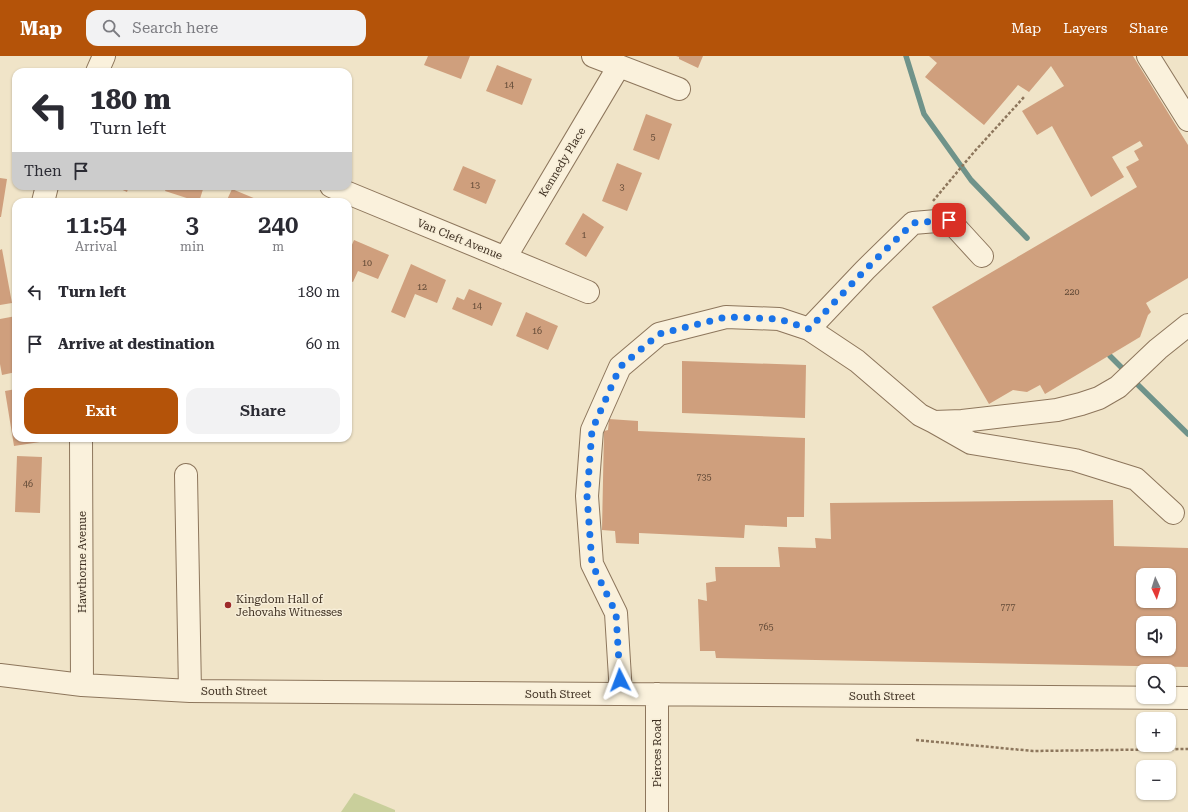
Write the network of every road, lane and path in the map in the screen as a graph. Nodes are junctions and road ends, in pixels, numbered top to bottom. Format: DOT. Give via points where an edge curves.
graph roads {
  1 [pos="104,56"];
  2 [pos="593,56"];
  3 [pos="1148,56"];
  4 [pos="619,66"];
  5 [pos="99,68"];
  6 [pos="679,89"];
  7 [pos="1026,96"];
  8 [pos="1188,120"];
  9 [pos="341,190"];
  10 [pos="939,193"];
  11 [pos="982,256"];
  12 [pos="505,258"];
  13 [pos="588,292"];
  14 [pos="1188,325"];
  15 [pos="809,329"];
  16 [pos="934,422"];
  17 [pos="81,442"];
  18 [pos="186,475"];
  19 [pos="1173,513"];
  20 [pos="0,675"];
  21 [pos="82,685"];
  22 [pos="190,691"];
  23 [pos="621,694"];
  24 [pos="656,694"];
  25 [pos="1188,698"];
  26 [pos="916,740"];
  27 [pos="1188,749"];
  28 [pos="657,812"];
  1 -- 5 [label="street"];
  2 -- 4 [label="street"];
  3 -- 8 [label="street"];
  4 -- 6 [label="street"];
  4 -- 12 [label="street, Kennedy Place"];
  7 -- 10 [label="path"];
  9 -- 12 [label="street, Van Cleft Avenue"];
  11 -- 15 [label="street" via="949,220 913,223"];
  12 -- 13 [label="street, Van Cleft Avenue"];
  14 -- 16 [label="street" via="1120,384 1099,398 1057,410"];
  15 -- 16 [label="street" via="857,361 920,415"];
  15 -- 23 [label="street" via="779,319 726,317 659,334 620,367 592,430 587,496 592,564 616,613"];
  16 -- 19 [label="street" via="971,443 1075,460 1136,479"];
  17 -- 21 [label="street, Hawthorne Avenue"];
  18 -- 22 [label="street"];
  20 -- 21 [label="street, South Street"];
  21 -- 22 [label="street, South Street"];
  22 -- 23 [label="street, South Street"];
  23 -- 24 [label="street, South Street"];
  24 -- 25 [label="street, South Street"];
  24 -- 28 [label="street, Pierces Road"];
  26 -- 27 [label="path" via="1033,751"];
}
